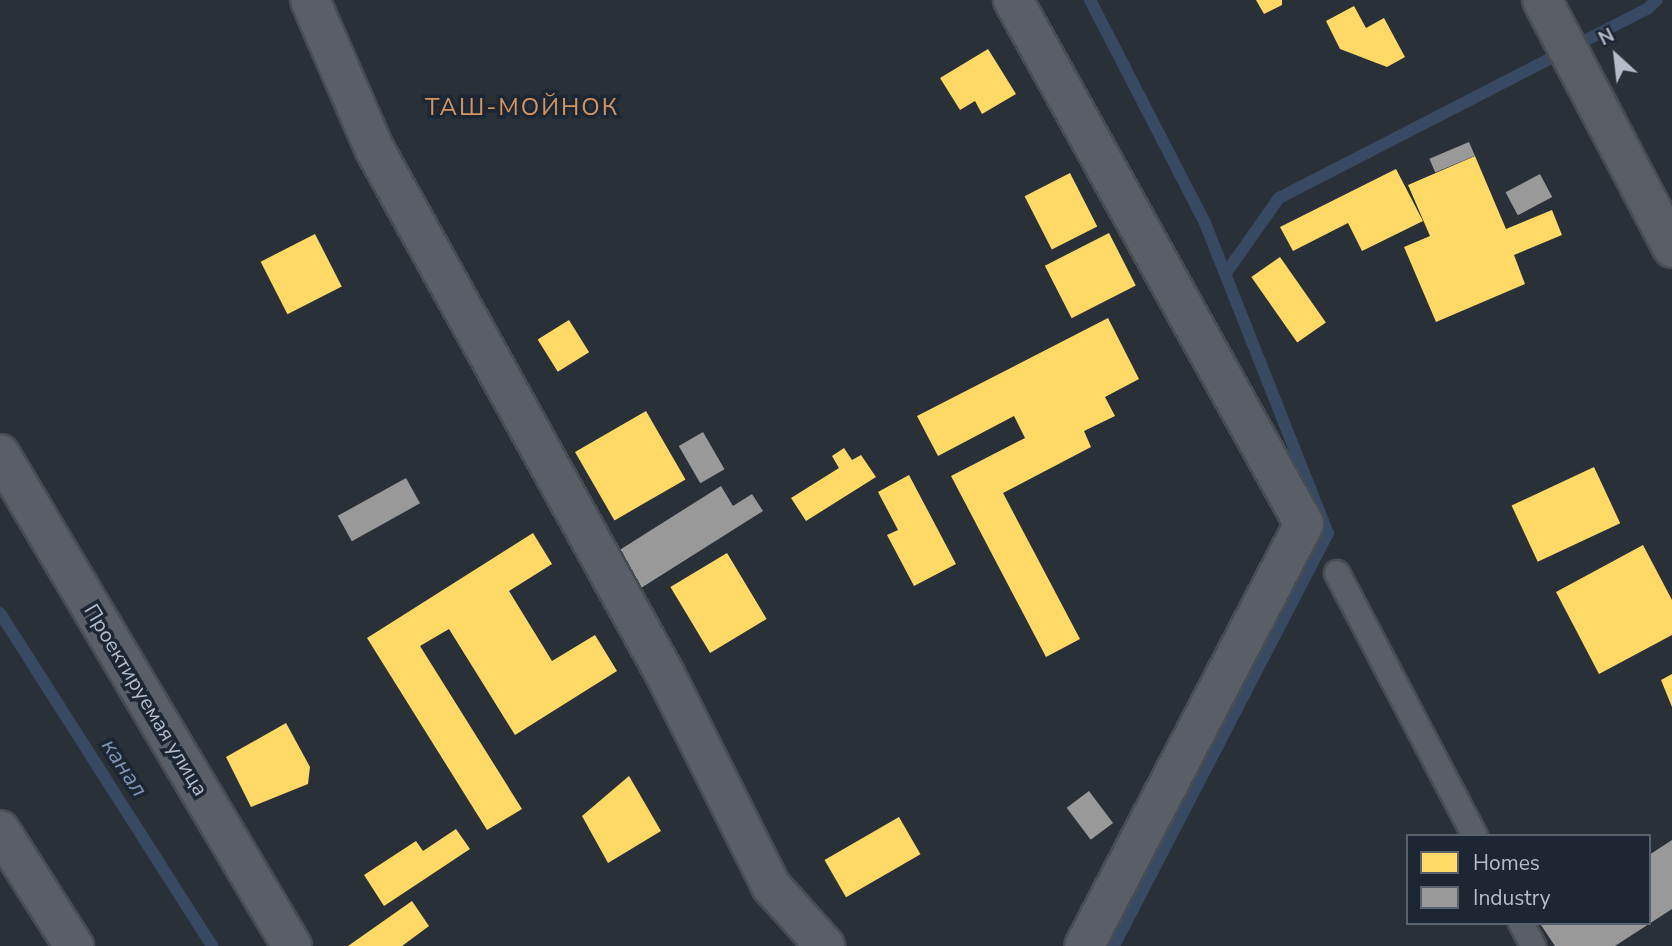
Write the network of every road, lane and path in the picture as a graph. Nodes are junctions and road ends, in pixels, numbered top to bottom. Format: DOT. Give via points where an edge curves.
graph roads {
  1 [pos="310,0"];
  2 [pos="1013,0"];
  3 [pos="1542,0"];
  4 [pos="1672,248"];
  5 [pos="0,454"];
  6 [pos="1338,573"];
  7 [pos="0,830"];
  8 [pos="1474,834"];
  9 [pos="1522,925"];
  10 [pos="74,946"];
  11 [pos="292,946"];
  12 [pos="825,946"];
  13 [pos="1084,946"];
  14 [pos="1533,946"];
  1 -- 12 [label="street" via="375,150 664,674 771,887"];
  2 -- 13 [label="street" via="1304,524"];
  3 -- 4 [label="main road"];
  5 -- 11 [label="street, Проектируемая улица"];
  6 -- 8 [label="lane"];
  7 -- 10 [label="street"];
  9 -- 14 [label="lane"];
}
